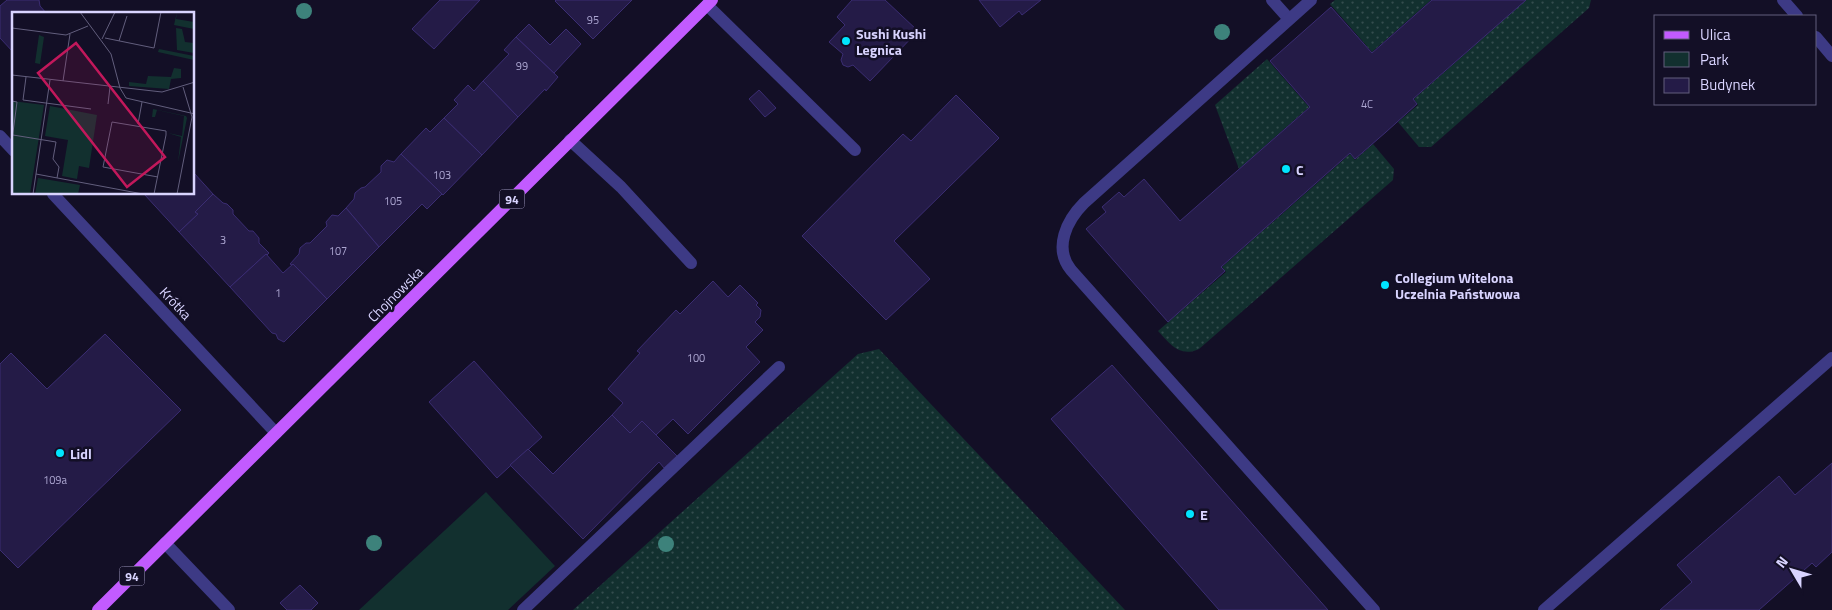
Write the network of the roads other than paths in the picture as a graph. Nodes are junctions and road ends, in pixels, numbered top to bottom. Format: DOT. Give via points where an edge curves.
graph roads {
  1 [pos="1272,0"];
  2 [pos="1311,0"];
  3 [pos="1783,0"];
  4 [pos="709,2"];
  5 [pos="1796,15"];
  6 [pos="1289,19"];
  7 [pos="1817,38"];
  8 [pos="1832,56"];
  9 [pos="0,136"];
  10 [pos="570,140"];
  11 [pos="12,149"];
  12 [pos="855,150"];
  13 [pos="54,195"];
  14 [pos="691,263"];
  15 [pos="1832,358"];
  16 [pos="778,367"];
  17 [pos="276,433"];
  18 [pos="165,543"];
  19 [pos="98,610"];
  20 [pos="229,610"];
  21 [pos="523,610"];
  22 [pos="1374,610"];
  23 [pos="1544,610"];
  1 -- 6 [label="street"];
  2 -- 6 [label="street"];
  3 -- 5 [label="street"];
  4 -- 10 [label="main road, Chojnowska / 94"];
  4 -- 12 [label="street"];
  6 -- 22 [label="street" via="1084,202 1067,225 1063,252 1071,270"];
  7 -- 8 [label="street"];
  9 -- 11 [label="street"];
  10 -- 14 [label="street" via="621,187"];
  10 -- 17 [label="main road, Chojnowska / 94"];
  13 -- 17 [label="street, Krótka"];
  15 -- 23 [label="street"];
  16 -- 21 [label="street"];
  17 -- 18 [label="main road, Chojnowska / 94"];
  18 -- 19 [label="main road, Chojnowska / 94"];
  18 -- 20 [label="street"];
}
